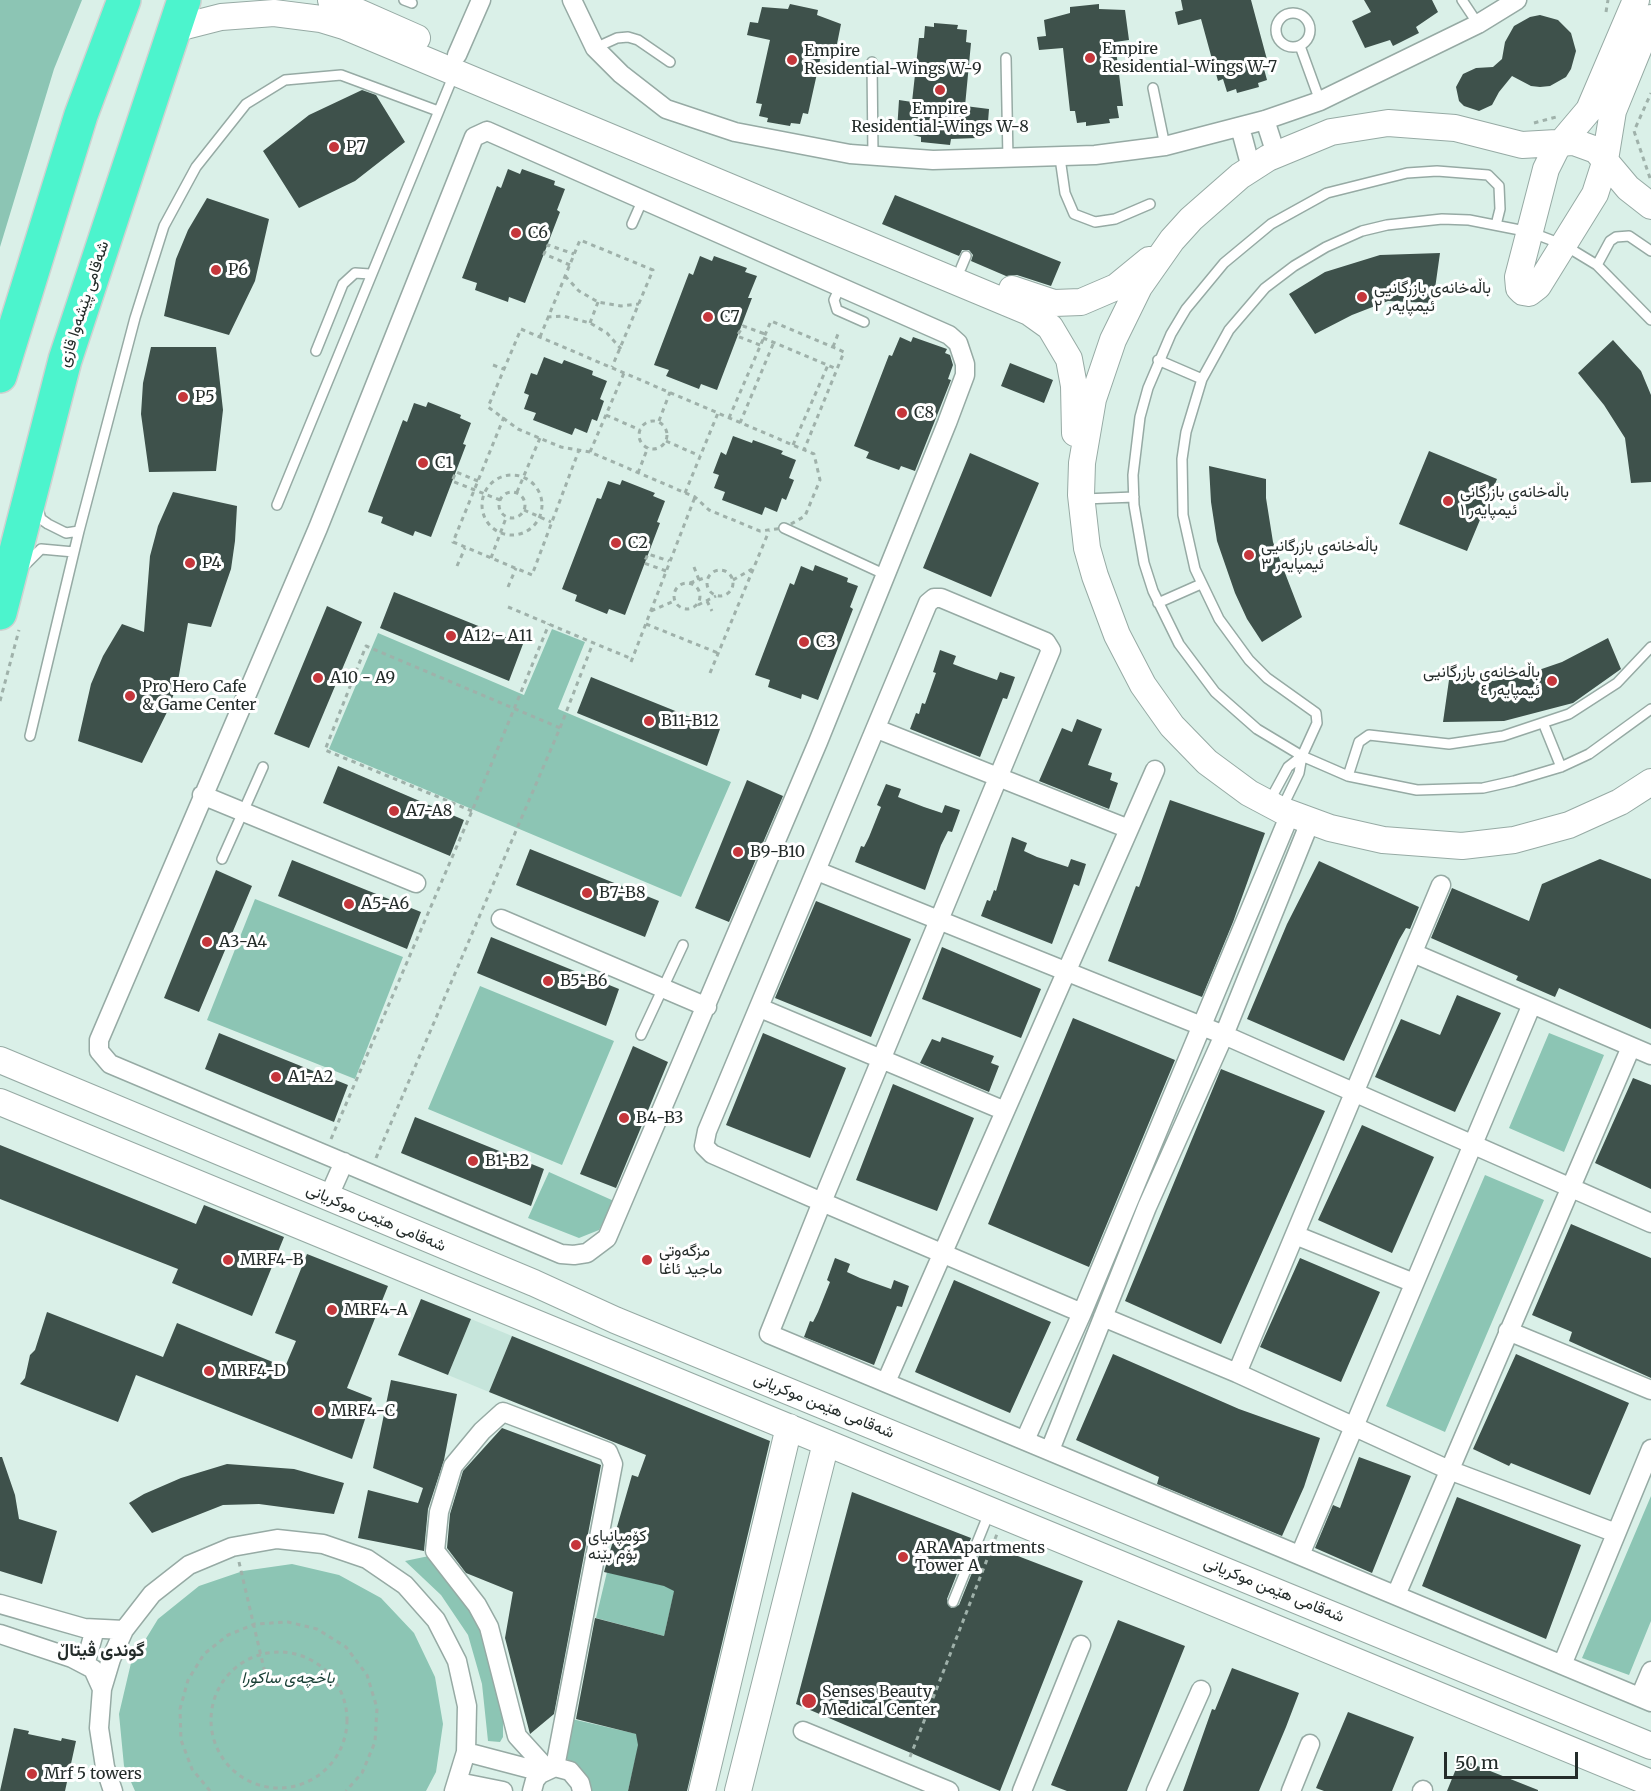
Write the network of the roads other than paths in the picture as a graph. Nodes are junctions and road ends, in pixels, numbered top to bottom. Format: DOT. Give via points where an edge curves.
graph roads {
  1 [pos="124,0"];
  2 [pos="481,0"];
  3 [pos="572,0"];
  4 [pos="1462,0"];
  5 [pos="1517,0"];
  6 [pos="1636,0"];
  7 [pos="326,6"];
  8 [pos="179,15"];
  9 [pos="1651,18"];
  10 [pos="1478,24"];
  11 [pos="1300,46"];
  12 [pos="595,48"];
  13 [pos="1006,58"];
  14 [pos="670,62"];
  15 [pos="872,62"];
  16 [pos="454,67"];
  17 [pos="1153,88"];
  18 [pos="1320,100"];
  19 [pos="438,111"];
  20 [pos="1265,120"];
  21 [pos="1240,127"];
  22 [pos="1561,129"];
  23 [pos="1165,146"];
  24 [pos="1276,154"];
  25 [pos="873,156"];
  26 [pos="1060,158"];
  27 [pos="1605,158"];
  28 [pos="1008,159"];
  29 [pos="1251,168"];
  30 [pos="643,199"];
  31 [pos="1644,202"];
  32 [pos="1150,204"];
  33 [pos="632,224"];
  34 [pos="1496,225"];
  35 [pos="1530,232"];
  36 [pos="1172,240"];
  37 [pos="1564,245"];
  38 [pos="1651,251"];
  39 [pos="1597,265"];
  40 [pos="370,274"];
  41 [pos="840,287"];
  42 [pos="1651,320"];
  43 [pos="864,322"];
  44 [pos="315,351"];
  45 [pos="1158,360"];
  46 [pos="0,376"];
  47 [pos="1202,379"];
  48 [pos="35,477"];
  49 [pos="1081,497"];
  50 [pos="1134,497"];
  51 [pos="277,505"];
  52 [pos="784,528"];
  53 [pos="79,531"];
  54 [pos="74,552"];
  55 [pos="886,575"];
  56 [pos="1202,584"];
  57 [pos="1158,603"];
  58 [pos="8,613"];
  59 [pos="1651,647"];
  60 [pos="1650,711"];
  61 [pos="1544,725"];
  62 [pos="877,729"];
  63 [pos="30,736"];
  64 [pos="1302,756"];
  65 [pos="263,767"];
  66 [pos="1561,767"];
  67 [pos="1155,770"];
  68 [pos="999,776"];
  69 [pos="1348,776"];
  70 [pos="1651,782"];
  71 [pos="202,795"];
  72 [pos="244,812"];
  73 [pos="1287,812"];
  74 [pos="1129,829"];
  75 [pos="222,859"];
  76 [pos="1269,864"];
  77 [pos="817,871"];
  78 [pos="1289,874"];
  79 [pos="416,883"];
  80 [pos="1441,885"];
  81 [pos="501,919"];
  82 [pos="939,920"];
  83 [pos="683,945"];
  84 [pos="1413,953"];
  85 [pos="1066,971"];
  86 [pos="662,988"];
  87 [pos="1532,1004"];
  88 [pos="707,1007"];
  89 [pos="760,1008"];
  90 [pos="1203,1026"];
  91 [pos="641,1035"];
  92 [pos="1224,1035"];
  93 [pos="1631,1047"];
  94 [pos="1651,1055"];
  95 [pos="881,1059"];
  96 [pos="0,1060"];
  97 [pos="1354,1092"];
  98 [pos="83,1095"];
  99 [pos="0,1102"];
  100 [pos="1005,1111"];
  101 [pos="70,1130"];
  102 [pos="1472,1144"];
  103 [pos="344,1162"];
  104 [pos="1569,1188"];
  105 [pos="328,1198"];
  106 [pos="822,1202"];
  107 [pos="1651,1223"];
  108 [pos="1295,1235"];
  109 [pos="943,1254"];
  110 [pos="1414,1283"];
  111 [pos="581,1305"];
  112 [pos="1082,1313"];
  113 [pos="1103,1317"];
  114 [pos="1508,1331"];
  115 [pos="567,1334"];
  116 [pos="1237,1373"];
  117 [pos="886,1382"];
  118 [pos="1651,1390"];
  119 [pos="789,1427"];
  120 [pos="1353,1427"];
  121 [pos="1025,1440"];
  122 [pos="826,1443"];
  123 [pos="1651,1449"];
  124 [pos="1050,1450"];
  125 [pos="1449,1470"];
  126 [pos="995,1519"];
  127 [pos="1616,1533"];
  128 [pos="1300,1555"];
  129 [pos="1396,1595"];
  130 [pos="953,1602"];
  131 [pos="0,1604"];
  132 [pos="95,1629"];
  133 [pos="124,1630"];
  134 [pos="0,1634"];
  135 [pos="1081,1645"];
  136 [pos="1427,1653"];
  137 [pos="85,1665"];
  138 [pos="1562,1665"];
  139 [pos="1651,1671"];
  140 [pos="1415,1685"];
  141 [pos="102,1689"];
  142 [pos="1200,1690"];
  143 [pos="1645,1700"];
  144 [pos="804,1731"];
  145 [pos="1310,1744"];
  146 [pos="1651,1746"];
  147 [pos="466,1752"];
  148 [pos="548,1770"];
  149 [pos="1651,1783"];
  150 [pos="456,1787"];
  151 [pos="113,1791"];
  152 [pos="503,1791"];
  153 [pos="532,1791"];
  154 [pos="582,1791"];
  155 [pos="702,1791"];
  156 [pos="738,1791"];
  157 [pos="949,1791"];
  158 [pos="1022,1791"];
  159 [pos="1156,1791"];
  160 [pos="1291,1791"];
  1 -- 46 [label="highway" via="81,115"];
  2 -- 16 [label="street"];
  3 -- 12 [label="street"];
  4 -- 10 [label="lane"];
  5 -- 10 [label="street"];
  6 -- 22 [label="street" via="1589,110"];
  7 -- 8 [label="street" via="288,14"];
  7 -- 16 [label="street"];
  7 -- 49 [label="street" via="344,26 1034,316 1058,338 1070,365 1075,405 1074,456"];
  8 -- 48 [label="highway, شەقامی پێشەوا قازی" via="65,360"];
  9 -- 27 [label="street" via="1613,111"];
  10 -- 18 [label="street"];
  11 -- 18 [label="lane"];
  12 -- 14 [label="lane" via="628,37"];
  12 -- 25 [label="street" via="666,110 735,132"];
  13 -- 28 [label="lane"];
  15 -- 25 [label="lane"];
  16 -- 19 [label="lane"];
  16 -- 36 [label="street" via="964,262 1041,301 1081,302 1116,287"];
  17 -- 23 [label="lane"];
  18 -- 20 [label="street"];
  19 -- 40 [label="lane"];
  19 -- 53 [label="lane" via="341,75 285,80 246,104 196,167 164,226 135,318"];
  20 -- 21 [label="street"];
  20 -- 24 [label="street"];
  21 -- 23 [label="street"];
  21 -- 29 [label="street"];
  22 -- 24 [label="street" via="1533,146 1455,128 1388,123 1331,132"];
  22 -- 27 [label="street"];
  22 -- 35 [label="street"];
  23 -- 26 [label="street"];
  24 -- 29 [label="street"];
  25 -- 28 [label="street"];
  26 -- 28 [label="street"];
  26 -- 32 [label="lane" via="1065,193 1074,214 1095,222 1115,219"];
  27 -- 31 [label="street" via="1615,174"];
  27 -- 37 [label="street" via="1595,194"];
  29 -- 36 [label="street" via="1213,197"];
  30 -- 33 [label="lane"];
  30 -- 41 [label="street"];
  30 -- 71 [label="street" via="492,132 474,137 322,518"];
  34 -- 35 [label="lane"];
  34 -- 45 [label="lane" via="1499,186 1484,173 1407,173 1327,193 1271,224 1224,263 1186,309"];
  34 -- 47 [label="lane" via="1469,220 1415,221 1362,231 1326,247 1294,266 1246,308"];
  35 -- 37 [label="lane"];
  35 -- 37 [label="street" via="1517,283 1524,292 1534,291"];
  36 -- 49 [label="street" via="1139,287 1102,369 1087,431"];
  37 -- 39 [label="lane"];
  38 -- 39 [label="lane" via="1629,236 1616,237"];
  39 -- 42 [label="lane"];
  40 -- 44 [label="lane" via="355,273 343,284"];
  40 -- 51 [label="lane"];
  41 -- 43 [label="lane" via="834,300 837,310"];
  41 -- 55 [label="street" via="949,335 958,343 965,364 965,375"];
  45 -- 47 [label="lane"];
  45 -- 50 [label="lane" via="1140,417"];
  47 -- 56 [label="lane" via="1186,432 1181,487 1188,542"];
  48 -- 53 [label="lane" via="41,519 66,533"];
  48 -- 58 [label="highway, شەقامی پێشەوا قازی"];
  49 -- 50 [label="lane"];
  49 -- 73 [label="street" via="1095,576 1117,635 1143,685 1189,745 1229,780"];
  50 -- 57 [label="lane" via="1144,563"];
  52 -- 55 [label="lane"];
  53 -- 54 [label="lane"];
  54 -- 58 [label="lane" via="41,549 17,575"];
  54 -- 63 [label="lane"];
  55 -- 88 [label="street"];
  56 -- 57 [label="lane"];
  56 -- 64 [label="lane" via="1219,619 1249,660 1316,713 1317,723"];
  57 -- 64 [label="lane" via="1179,644 1215,692 1257,729"];
  59 -- 61 [label="lane" via="1632,670 1603,694"];
  60 -- 66 [label="lane" via="1589,754"];
  61 -- 66 [label="lane"];
  61 -- 69 [label="lane" via="1449,744 1369,735 1359,742"];
  62 -- 68 [label="street"];
  62 -- 68 [label="street" via="928,603 941,598 1046,642 1051,650"];
  62 -- 77 [label="street"];
  64 -- 69 [label="lane"];
  64 -- 73 [label="lane"];
  64 -- 73 [label="lane" via="1288,767"];
  65 -- 72 [label="lane"];
  66 -- 69 [label="lane" via="1514,782 1453,790 1417,790"];
  67 -- 74 [label="street"];
  68 -- 74 [label="street"];
  68 -- 82 [label="street"];
  70 -- 73 [label="street" via="1620,802 1569,825 1488,844 1409,844"];
  71 -- 72 [label="street"];
  71 -- 103 [label="street" via="99,1040 99,1051 110,1064"];
  72 -- 75 [label="lane"];
  72 -- 79 [label="street"];
  73 -- 76 [label="street"];
  73 -- 78 [label="street"];
  74 -- 85 [label="street"];
  76 -- 78 [label="street"];
  76 -- 90 [label="street"];
  77 -- 82 [label="street"];
  77 -- 89 [label="street"];
  78 -- 92 [label="street"];
  80 -- 84 [label="street"];
  81 -- 86 [label="street"];
  82 -- 85 [label="street"];
  82 -- 95 [label="street"];
  83 -- 86 [label="lane"];
  84 -- 87 [label="street"];
  84 -- 97 [label="street"];
  85 -- 90 [label="street"];
  85 -- 100 [label="street"];
  86 -- 88 [label="street"];
  86 -- 91 [label="lane"];
  87 -- 93 [label="street"];
  87 -- 102 [label="street"];
  88 -- 103 [label="street" via="607,1238 587,1252 561,1254"];
  89 -- 95 [label="street"];
  89 -- 106 [label="street" via="704,1146 712,1154"];
  90 -- 92 [label="street"];
  90 -- 112 [label="street"];
  92 -- 97 [label="street"];
  92 -- 113 [label="street"];
  93 -- 94 [label="street"];
  93 -- 104 [label="street"];
  95 -- 100 [label="street"];
  95 -- 106 [label="street"];
  96 -- 98 [label="street, شەقامی هێمن موکریانی"];
  97 -- 102 [label="street"];
  97 -- 108 [label="street"];
  98 -- 101 [label="street"];
  98 -- 105 [label="street, شەقامی هێمن موکریانی"];
  99 -- 101 [label="street, شەقامی هێمن موکریانی"];
  100 -- 109 [label="street"];
  101 -- 115 [label="street, شەقامی هێمن موکریانی"];
  102 -- 104 [label="street"];
  102 -- 110 [label="street"];
  103 -- 105 [label="street"];
  104 -- 107 [label="street"];
  104 -- 114 [label="street"];
  105 -- 111 [label="street, شەقامی هێمن موکریانی"];
  106 -- 109 [label="street"];
  106 -- 117 [label="street" via="769,1334"];
  108 -- 110 [label="street"];
  108 -- 116 [label="street"];
  109 -- 112 [label="street"];
  109 -- 117 [label="street"];
  110 -- 120 [label="street"];
  111 -- 115 [label="street"];
  111 -- 136 [label="street, شەقامی هێمن موکریانی"];
  112 -- 121 [label="street"];
  113 -- 116 [label="street"];
  113 -- 124 [label="street"];
  114 -- 118 [label="street"];
  114 -- 125 [label="street"];
  115 -- 119 [label="street, شەقامی هێمن موکریانی"];
  116 -- 120 [label="street"];
  117 -- 121 [label="street"];
  119 -- 122 [label="street, شەقامی هێمن موکریانی"];
  119 -- 155 [label="street"];
  120 -- 125 [label="street"];
  120 -- 128 [label="street"];
  121 -- 124 [label="street"];
  122 -- 126 [label="street, شەقامی هێمن موکریانی"];
  122 -- 156 [label="street"];
  123 -- 127 [label="street"];
  124 -- 128 [label="street"];
  125 -- 127 [label="street"];
  125 -- 129 [label="street"];
  126 -- 130 [label="lane"];
  126 -- 140 [label="street, شەقامی هێمن موکریانی"];
  127 -- 138 [label="street"];
  128 -- 129 [label="street"];
  129 -- 138 [label="street"];
  131 -- 132 [label="street"];
  132 -- 133 [label="street"];
  132 -- 137 [label="street"];
  133 -- 141 [label="street"];
  133 -- 147 [label="street" via="152,1594 189,1565 232,1546 277,1539 324,1544 367,1559 405,1585 436,1620 457,1661 467,1706"];
  134 -- 137 [label="street"];
  135 -- 158 [label="street"];
  136 -- 140 [label="street"];
  136 -- 146 [label="street, شەقامی هێمن موکریانی"];
  137 -- 141 [label="street" via="93,1669"];
  138 -- 143 [label="street"];
  139 -- 143 [label="street"];
  140 -- 149 [label="street, شەقامی هێمن موکریانی"];
  141 -- 151 [label="street" via="99,1728"];
  142 -- 159 [label="street"];
  144 -- 157 [label="street"];
  145 -- 160 [label="street"];
  147 -- 148 [label="street"];
  147 -- 150 [label="street"];
  148 -- 148 [label="street" via="613,1464 608,1452 503,1412 453,1466 439,1512 435,1551 489,1627 517,1736"];
  148 -- 153 [label="street" via="535,1780"];
  148 -- 154 [label="street" via="570,1771"];
  150 -- 152 [label="street"];
}
